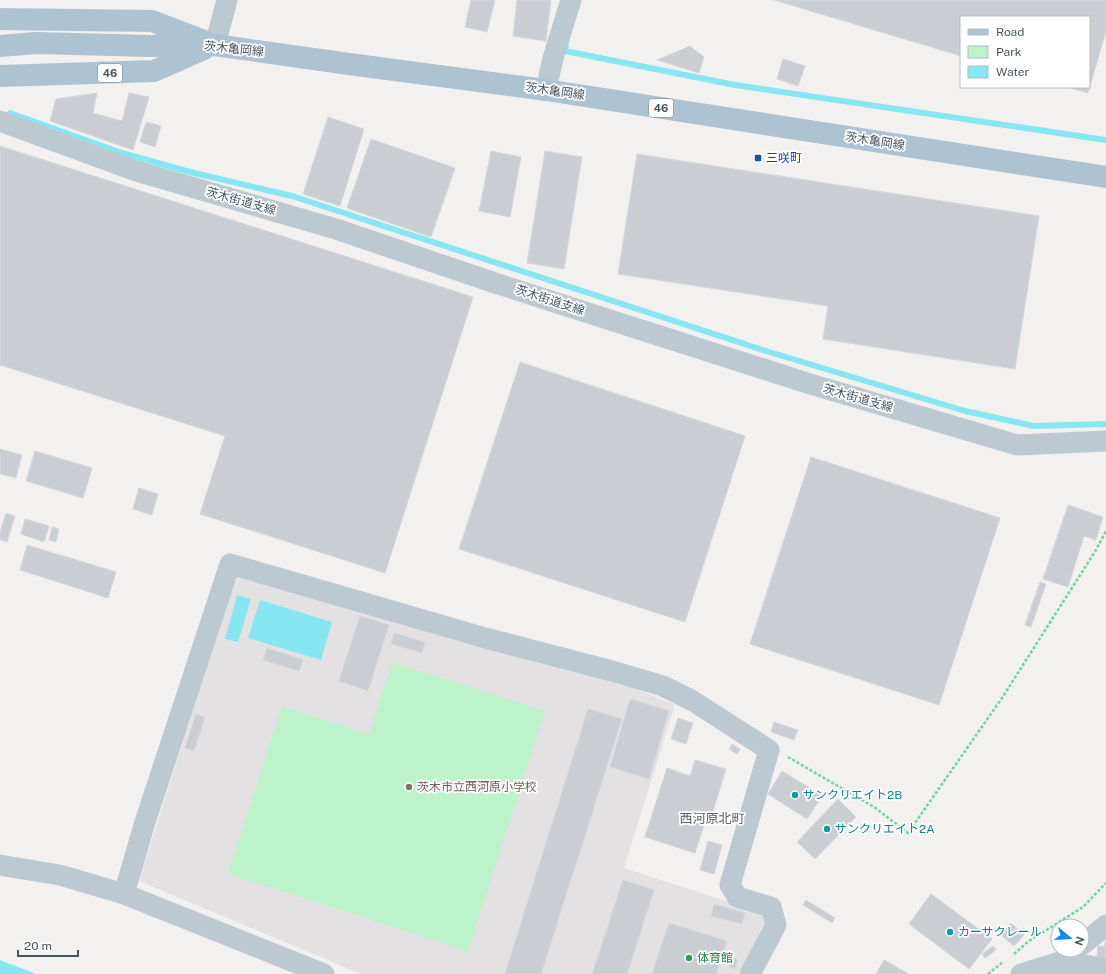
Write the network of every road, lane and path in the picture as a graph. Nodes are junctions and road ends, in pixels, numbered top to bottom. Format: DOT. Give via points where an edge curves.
graph roads {
  1 [pos="227,0"];
  2 [pos="571,0"];
  3 [pos="0,19"];
  4 [pos="214,44"];
  5 [pos="0,46"];
  6 [pos="0,76"];
  7 [pos="546,90"];
  8 [pos="0,121"];
  9 [pos="1106,177"];
  10 [pos="1106,441"];
  11 [pos="1106,531"];
  12 [pos="769,750"];
  13 [pos="0,865"];
  14 [pos="1106,883"];
  15 [pos="124,894"];
  16 [pos="1106,925"];
  17 [pos="1090,938"];
  18 [pos="1011,955"];
  19 [pos="1006,960"];
  20 [pos="1068,962"];
  21 [pos="1106,969"];
  22 [pos="324,974"];
  23 [pos="750,974"];
  24 [pos="988,974"];
  25 [pos="1021,974"];
  1 -- 4 [label="street"];
  2 -- 7 [label="street"];
  3 -- 4 [label="main road, 46" via="152,21"];
  4 -- 5 [label="main road, 茨木亀岡線 / 46" via="150,46 36,43"];
  4 -- 6 [label="main road, 46" via="154,71"];
  4 -- 7 [label="main road, 茨木亀岡線 / 46"];
  7 -- 9 [label="main road, 茨木亀岡線 / 46"];
  8 -- 10 [label="street, 茨木街道支線" via="136,171 336,229 799,381 1017,445"];
  11 -- 12 [label="path" via="1002,698 908,833 874,807 780,753"];
  12 -- 15 [label="street" via="693,701 662,686 230,564 145,822"];
  12 -- 23 [label="street" via="730,885 737,897 771,907 776,925"];
  13 -- 15 [label="street" via="60,875"];
  14 -- 18 [label="path" via="1083,907"];
  15 -- 22 [label="street"];
  16 -- 17 [label="street"];
  19 -- 24 [label="path"];
  20 -- 21 [label="street"];
  20 -- 25 [label="street"];
}
